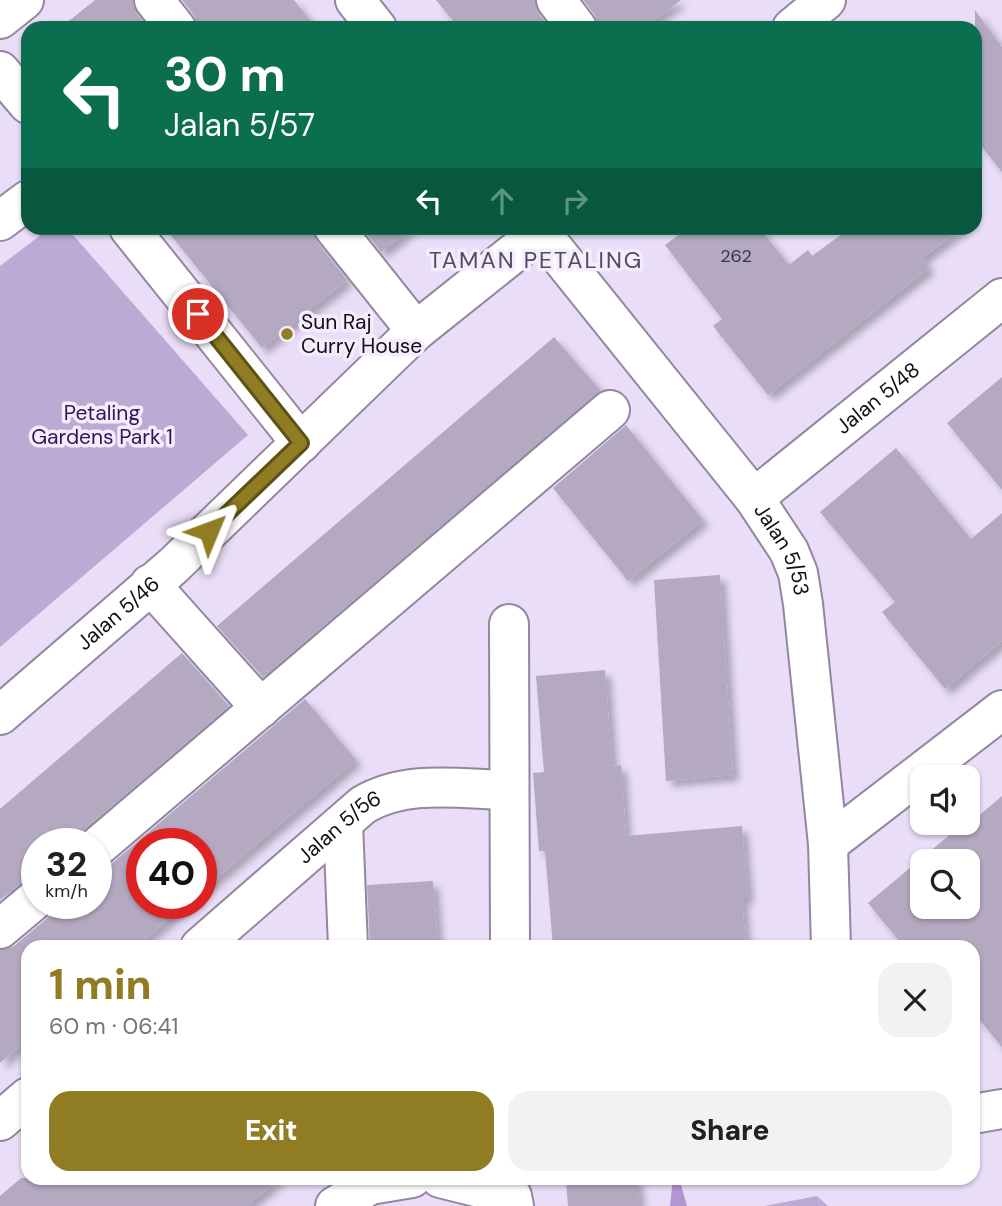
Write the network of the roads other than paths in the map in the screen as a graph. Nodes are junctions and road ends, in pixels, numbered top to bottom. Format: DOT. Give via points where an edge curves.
graph roads {
  1 [pos="24,0"];
  2 [pos="154,0"];
  3 [pos="355,0"];
  4 [pos="556,0"];
  5 [pos="826,0"];
  6 [pos="0,19"];
  7 [pos="170,21"];
  8 [pos="372,21"];
  9 [pos="572,21"];
  10 [pos="800,21"];
  11 [pos="0,71"];
  12 [pos="21,96"];
  13 [pos="21,205"];
  14 [pos="0,221"];
  15 [pos="135,235"];
  16 [pos="340,235"];
  17 [pos="534,235"];
  18 [pos="546,235"];
  19 [pos="1002,298"];
  20 [pos="416,331"];
  21 [pos="610,410"];
  22 [pos="301,443"];
  23 [pos="754,498"];
  24 [pos="150,584"];
  25 [pos="509,624"];
  26 [pos="261,708"];
  27 [pos="1002,710"];
  28 [pos="0,715"];
  29 [pos="509,790"];
  30 [pos="343,822"];
  31 [pos="112,834"];
  32 [pos="828,844"];
  33 [pos="21,911"];
  34 [pos="0,929"];
  35 [pos="208,940"];
  36 [pos="348,940"];
  37 [pos="510,940"];
  38 [pos="831,940"];
  39 [pos="21,1103"];
  40 [pos="1002,1109"];
  41 [pos="980,1113"];
  42 [pos="0,1121"];
  43 [pos="364,1185"];
  44 [pos="474,1185"];
  45 [pos="513,1193"];
  46 [pos="335,1206"];
  1 -- 6 [label="street"];
  2 -- 7 [label="street"];
  3 -- 8 [label="street"];
  4 -- 9 [label="street"];
  5 -- 10 [label="street"];
  11 -- 12 [label="street"];
  13 -- 14 [label="street"];
  15 -- 22 [label="street"];
  16 -- 20 [label="street"];
  17 -- 20 [label="street, Jalan 5/46"];
  18 -- 23 [label="street, Jalan 5/53"];
  19 -- 23 [label="street, Jalan 5/48"];
  20 -- 22 [label="street, Jalan 5/46"];
  21 -- 26 [label="street"];
  22 -- 24 [label="street, Jalan 5/46"];
  23 -- 32 [label="street, Jalan 5/53" via="798,573"];
  24 -- 26 [label="street"];
  24 -- 28 [label="street, Jalan 5/46"];
  25 -- 29 [label="street"];
  26 -- 31 [label="street"];
  27 -- 32 [label="street"];
  29 -- 30 [label="street, Jalan 5/56" via="408,788 384,793"];
  29 -- 37 [label="street"];
  30 -- 35 [label="street, Jalan 5/56"];
  30 -- 36 [label="street"];
  32 -- 38 [label="street, Jalan 5/53"];
  33 -- 34 [label="street"];
  39 -- 42 [label="street"];
  40 -- 41 [label="street"];
  43 -- 46 [label="street"];
  44 -- 45 [label="street"];
}
